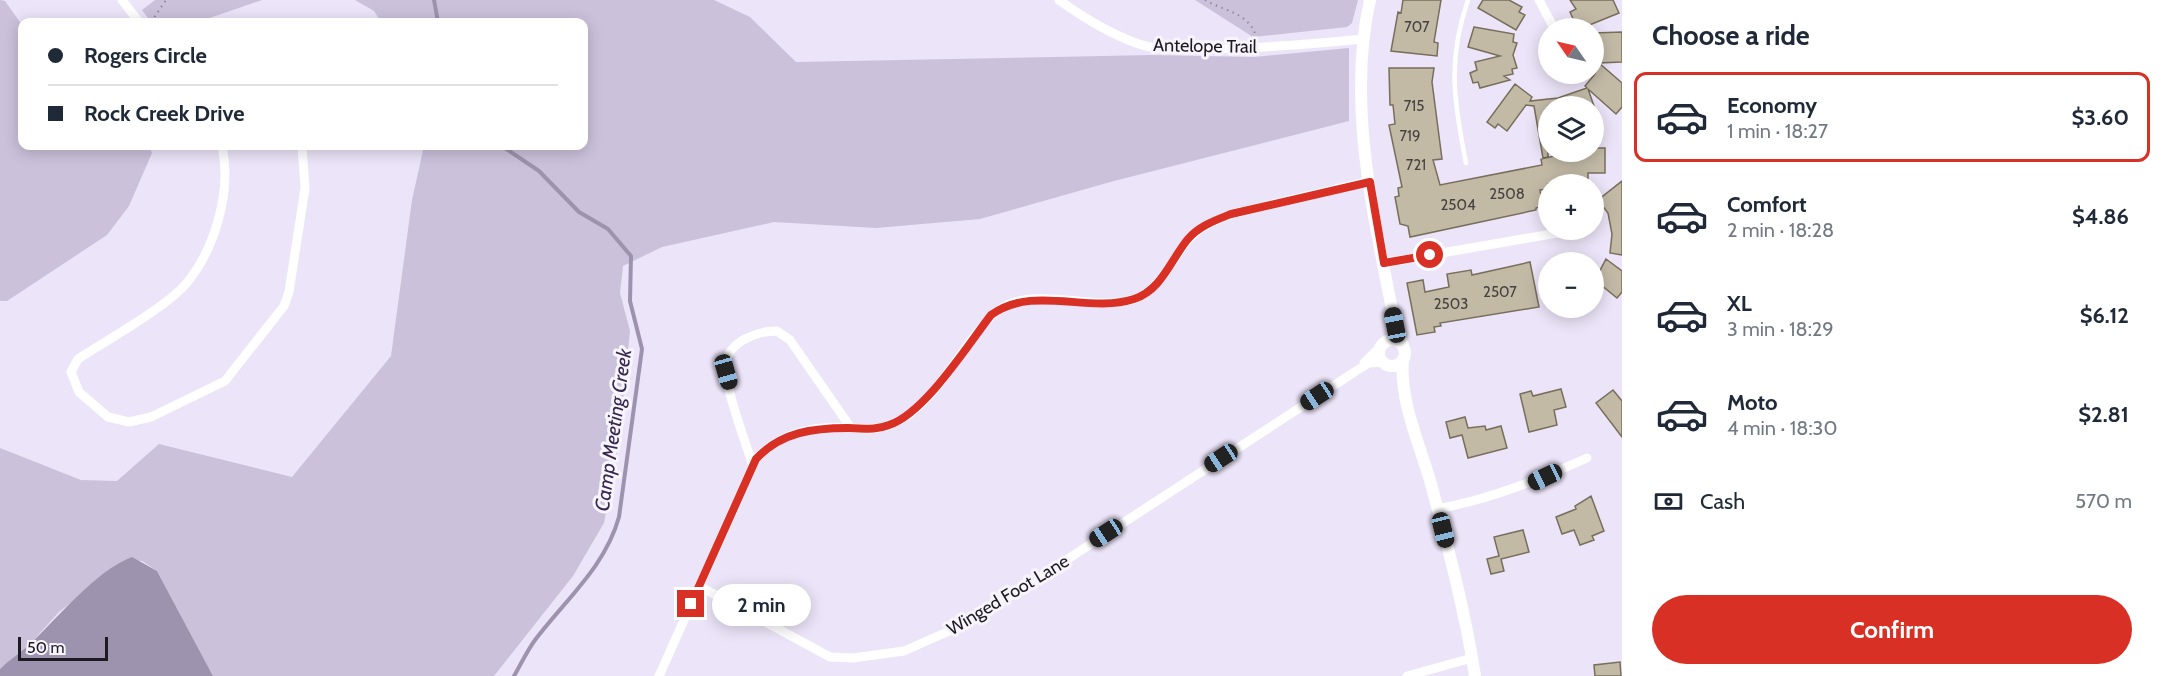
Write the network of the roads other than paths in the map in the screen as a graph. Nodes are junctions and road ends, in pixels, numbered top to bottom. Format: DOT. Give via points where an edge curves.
graph roads {
  1 [pos="122,0"];
  2 [pos="1059,0"];
  3 [pos="1370,0"];
  4 [pos="1468,0"];
  5 [pos="1539,0"];
  6 [pos="136,18"];
  7 [pos="1549,18"];
  8 [pos="1363,39"];
  9 [pos="222,150"];
  10 [pos="302,150"];
  11 [pos="1466,163"];
  12 [pos="1370,182"];
  13 [pos="1538,236"];
  14 [pos="1384,263"];
  15 [pos="1392,310"];
  16 [pos="1383,344"];
  17 [pos="1403,345"];
  18 [pos="1403,359"];
  19 [pos="1386,363"];
  20 [pos="1356,371"];
  21 [pos="1406,396"];
  22 [pos="851,428"];
  23 [pos="1587,458"];
  24 [pos="753,465"];
  25 [pos="1437,509"];
  26 [pos="699,586"];
  27 [pos="1472,658"];
  28 [pos="659,676"];
  29 [pos="1407,676"];
  30 [pos="1474,676"];
  1 -- 6 [label="street"];
  2 -- 8 [label="street, Antelope Trail" via="1085,19 1141,45 1174,49 1259,48"];
  3 -- 8 [label="street"];
  4 -- 11 [label="lane" via="1453,74"];
  5 -- 7 [label="street"];
  8 -- 12 [label="street" via="1362,111"];
  9 -- 10 [label="street" via="225,179 220,209 200,264 183,286 78,359 72,372 79,392 108,417 129,422 151,417 225,381 284,306 305,188"];
  12 -- 14 [label="street"];
  12 -- 22 [label="street" via="1231,214 1212,222 1188,239 1158,283 1133,299 1028,300 1002,307 991,315 921,404 903,418 868,431"];
  13 -- 14 [label="street"];
  14 -- 15 [label="street"];
  15 -- 16 [label="street"];
  15 -- 17 [label="street"];
  16 -- 17 [label="street" via="1396,340"];
  16 -- 19 [label="street" via="1379,354"];
  16 -- 20 [label="street, Winged Foot Lane"];
  17 -- 18 [label="street"];
  18 -- 19 [label="street" via="1395,365"];
  18 -- 21 [label="street"];
  19 -- 20 [label="street, Winged Foot Lane" via="1369,363"];
  19 -- 21 [label="street" via="1398,376"];
  20 -- 26 [label="street, Winged Foot Lane" via="980,615 904,651 830,657"];
  21 -- 25 [label="street"];
  22 -- 24 [label="street" via="811,429 792,434 764,450"];
  22 -- 24 [label="street" via="790,340 777,331 756,334 733,349 726,372"];
  23 -- 25 [label="street" via="1523,487 1477,502"];
  24 -- 26 [label="street"];
  25 -- 27 [label="street"];
  26 -- 28 [label="street"];
  27 -- 29 [label="street"];
  27 -- 30 [label="street"];
}
